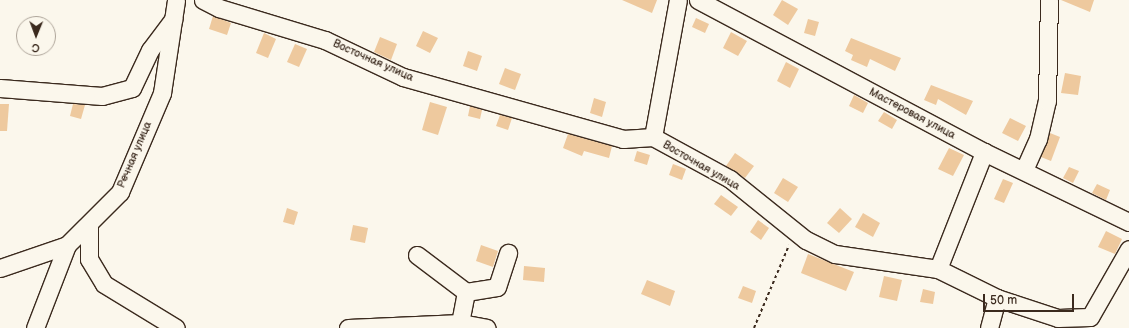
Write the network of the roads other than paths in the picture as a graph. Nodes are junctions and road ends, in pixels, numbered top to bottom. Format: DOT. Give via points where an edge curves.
graph roads {
  1 [pos="176,0"];
  2 [pos="203,0"];
  3 [pos="678,0"];
  4 [pos="698,0"];
  5 [pos="1049,0"];
  6 [pos="174,18"];
  7 [pos="0,88"];
  8 [pos="653,138"];
  9 [pos="984,152"];
  10 [pos="1024,170"];
  11 [pos="1129,222"];
  12 [pos="89,226"];
  13 [pos="67,245"];
  14 [pos="1129,249"];
  15 [pos="508,253"];
  16 [pos="418,255"];
  17 [pos="0,268"];
  18 [pos="938,269"];
  19 [pos="466,292"];
  20 [pos="997,298"];
  21 [pos="460,326"];
  22 [pos="35,328"];
  23 [pos="176,328"];
  24 [pos="348,328"];
  25 [pos="487,328"];
  26 [pos="989,328"];
  1 -- 6 [label="street, Речная улица"];
  2 -- 8 [label="street, Восточная улица" via="219,8 325,40 404,77 623,139"];
  3 -- 8 [label="street"];
  4 -- 9 [label="street, Мастеровая улица"];
  5 -- 10 [label="street" via="1047,101 1038,139"];
  6 -- 7 [label="street" via="150,50 132,88 102,96"];
  6 -- 12 [label="street, Речная улица" via="162,93 120,192"];
  8 -- 18 [label="street, Восточная улица" via="730,179 795,231 836,254"];
  9 -- 10 [label="street, Мастеровая улица"];
  9 -- 18 [label="street"];
  10 -- 11 [label="street, Мастеровая улица"];
  12 -- 13 [label="street, Речная улица"];
  12 -- 23 [label="street" via="89,259 104,284"];
  13 -- 17 [label="street, Речная улица"];
  13 -- 22 [label="street"];
  14 -- 20 [label="street, Восточная улица" via="1090,317 1058,318"];
  15 -- 19 [label="street" via="497,287"];
  16 -- 19 [label="street"];
  18 -- 20 [label="street, Восточная улица"];
  19 -- 21 [label="street"];
  20 -- 26 [label="street"];
  21 -- 24 [label="street"];
  21 -- 25 [label="street"];
}
